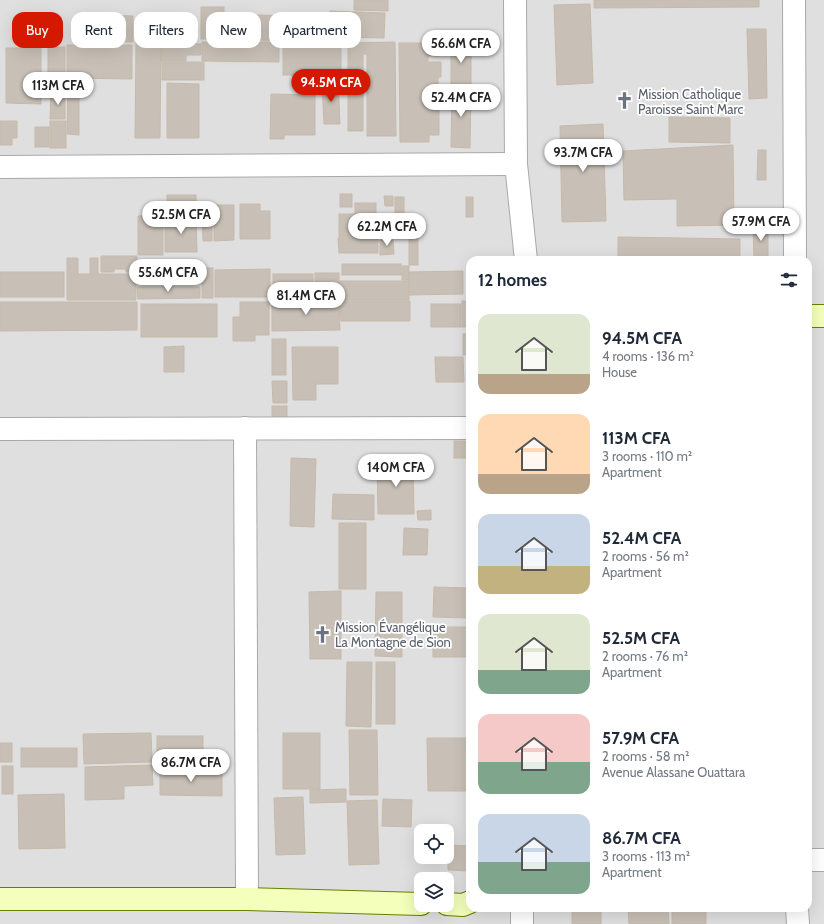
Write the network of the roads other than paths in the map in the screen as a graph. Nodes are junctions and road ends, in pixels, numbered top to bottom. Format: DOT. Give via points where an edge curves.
graph roads {
  1 [pos="515,0"];
  2 [pos="794,0"];
  3 [pos="516,164"];
  4 [pos="0,166"];
  5 [pos="526,256"];
  6 [pos="795,256"];
  7 [pos="812,316"];
  8 [pos="824,316"];
  9 [pos="245,428"];
  10 [pos="466,428"];
  11 [pos="0,429"];
  12 [pos="812,860"];
  13 [pos="824,860"];
  14 [pos="246,899"];
  15 [pos="0,900"];
  16 [pos="414,904"];
  17 [pos="454,904"];
  18 [pos="466,904"];
  19 [pos="522,912"];
  20 [pos="798,912"];
  21 [pos="522,924"];
  22 [pos="798,924"];
  1 -- 3 [label="street"];
  2 -- 6 [label="street"];
  3 -- 4 [label="street"];
  3 -- 5 [label="street"];
  7 -- 8 [label="street"];
  9 -- 10 [label="street"];
  9 -- 11 [label="street"];
  9 -- 14 [label="street"];
  12 -- 13 [label="street"];
  14 -- 15 [label="street"];
  14 -- 16 [label="street"];
  17 -- 18 [label="street"];
  19 -- 21 [label="street"];
  20 -- 22 [label="street"];
}
